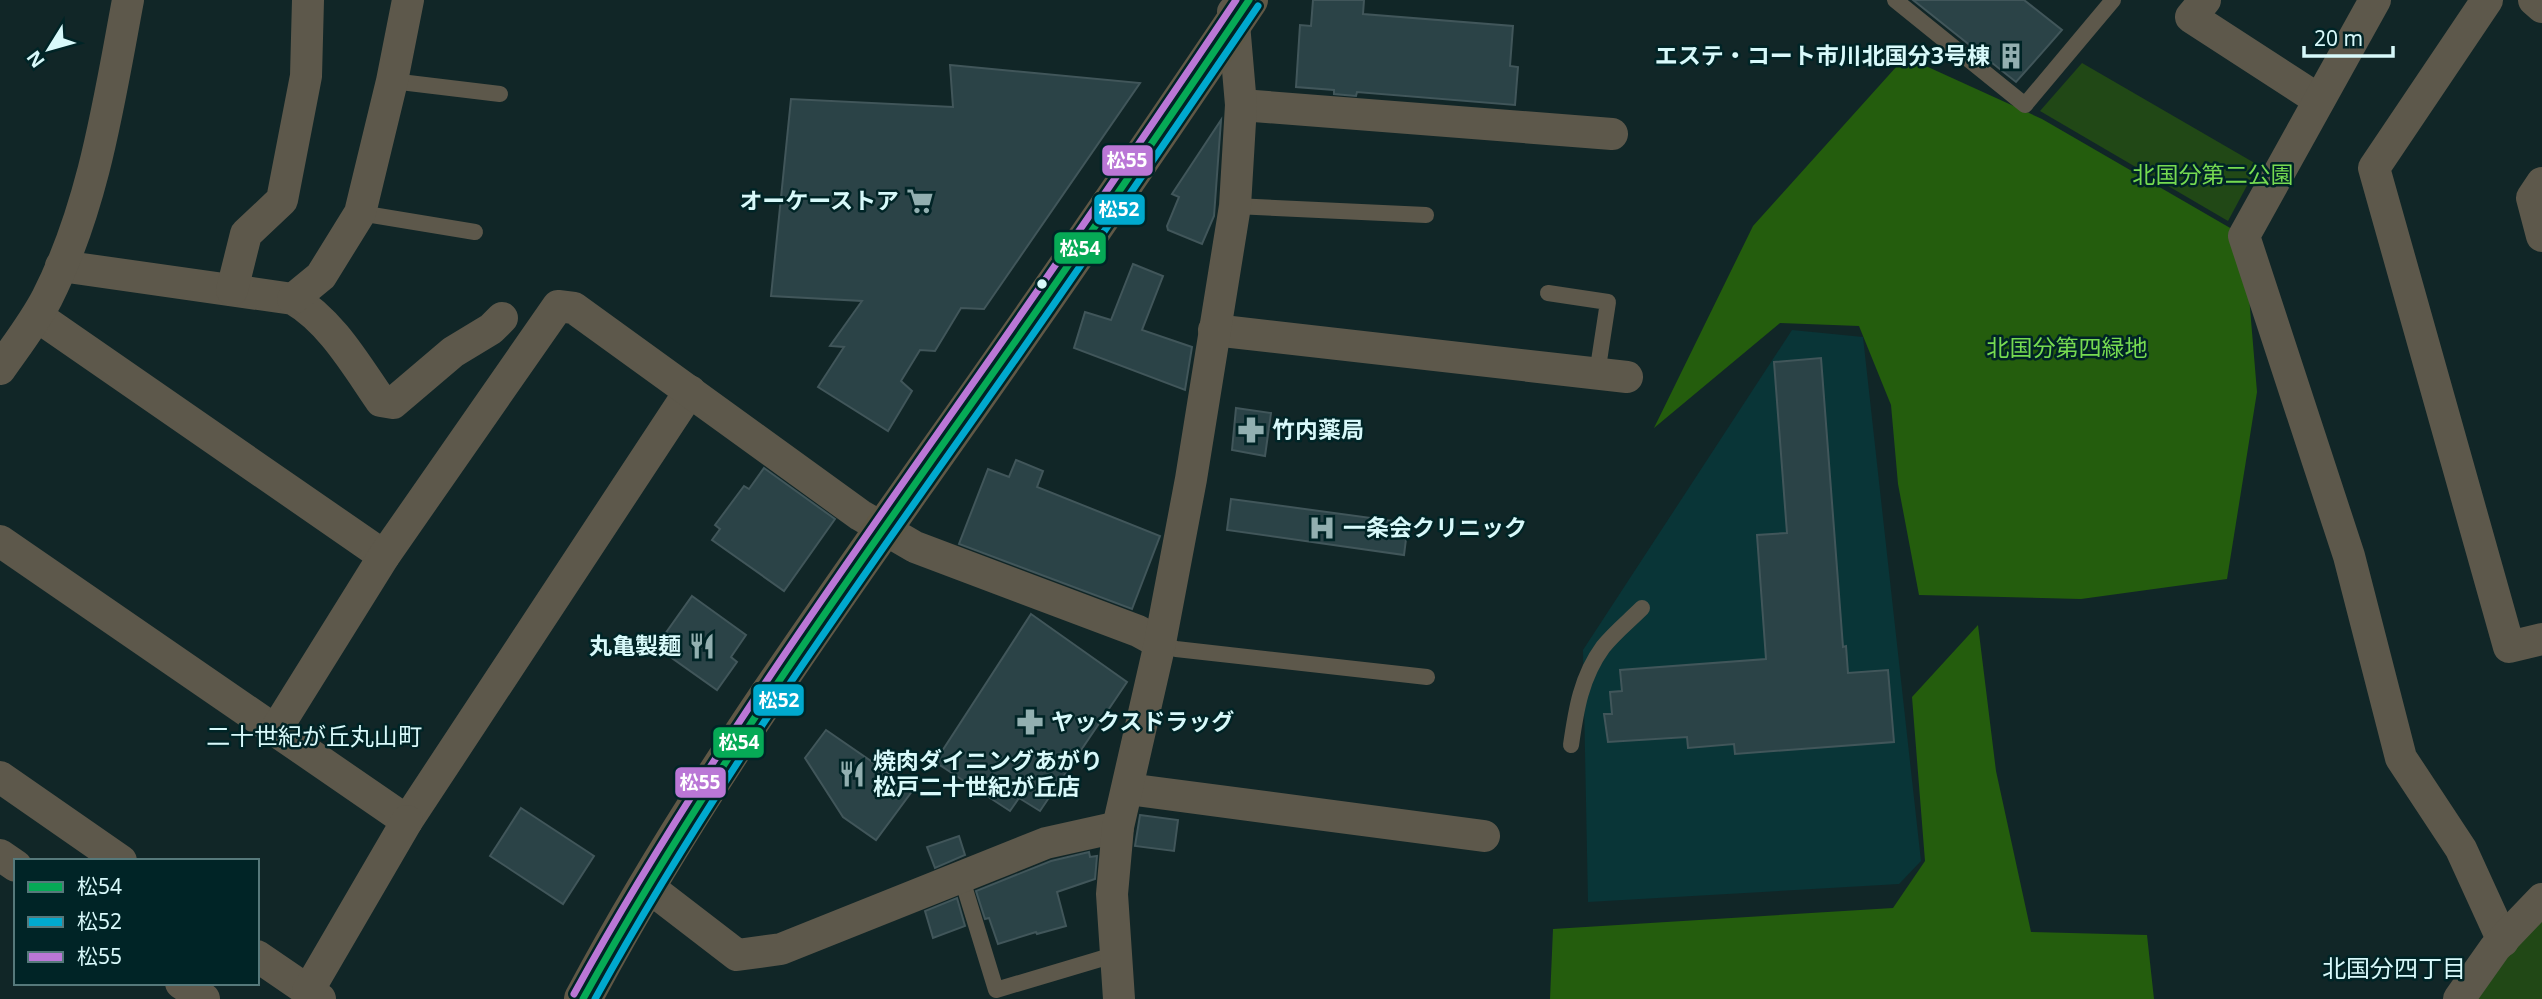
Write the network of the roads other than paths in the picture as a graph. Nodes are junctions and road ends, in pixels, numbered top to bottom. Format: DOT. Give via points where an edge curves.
graph roads {
  1 [pos="128,0"];
  2 [pos="308,0"];
  3 [pos="408,0"];
  4 [pos="1895,0"];
  5 [pos="2205,0"];
  6 [pos="2375,0"];
  7 [pos="2487,0"];
  8 [pos="2534,0"];
  9 [pos="2107,2"];
  10 [pos="2542,7"];
  11 [pos="1239,8"];
  12 [pos="392,80"];
  13 [pos="500,94"];
  14 [pos="2319,100"];
  15 [pos="1241,105"];
  16 [pos="1612,134"];
  17 [pos="2542,183"];
  18 [pos="1235,206"];
  19 [pos="360,213"];
  20 [pos="1426,215"];
  21 [pos="475,232"];
  22 [pos="2542,236"];
  23 [pos="61,266"];
  24 [pos="232,290"];
  25 [pos="1548,293"];
  26 [pos="293,299"];
  27 [pos="37,316"];
  28 [pos="502,317"];
  29 [pos="1214,330"];
  30 [pos="0,369"];
  31 [pos="1612,376"];
  32 [pos="690,391"];
  33 [pos="884,528"];
  34 [pos="0,541"];
  35 [pos="384,556"];
  36 [pos="1642,608"];
  37 [pos="2542,639"];
  38 [pos="1160,643"];
  39 [pos="1427,677"];
  40 [pos="275,731"];
  41 [pos="1571,745"];
  42 [pos="0,776"];
  43 [pos="1128,789"];
  44 [pos="407,821"];
  45 [pos="1118,827"];
  46 [pos="1484,836"];
  47 [pos="118,859"];
  48 [pos="961,876"];
  49 [pos="646,885"];
  50 [pos="2542,899"];
  51 [pos="2503,941"];
  52 [pos="1117,954"];
  53 [pos="259,957"];
  54 [pos="184,985"];
  55 [pos="314,995"];
  56 [pos="204,999"];
  57 [pos="583,999"];
  58 [pos="1119,999"];
  59 [pos="2459,999"];
  1 -- 23 [label="street" via="92,175"];
  2 -- 24 [label="street" via="306,76 282,200 246,234"];
  3 -- 12 [label="street"];
  4 -- 9 [label="lane" via="2025,105"];
  5 -- 14 [label="street" via="2191,16"];
  6 -- 14 [label="street"];
  7 -- 37 [label="street" via="2374,167 2509,647"];
  8 -- 10 [label="street"];
  11 -- 15 [label="street"];
  11 -- 33 [label="main road" via="1046,299"];
  12 -- 13 [label="lane"];
  12 -- 19 [label="street"];
  14 -- 51 [label="street" via="2244,236 2349,556 2401,758 2460,849"];
  15 -- 16 [label="street"];
  15 -- 18 [label="street"];
  17 -- 22 [label="street" via="2532,198"];
  18 -- 20 [label="lane"];
  18 -- 29 [label="street"];
  19 -- 21 [label="lane"];
  19 -- 26 [label="street" via="321,276"];
  23 -- 24 [label="street"];
  23 -- 27 [label="street"];
  24 -- 26 [label="street"];
  25 -- 31 [label="lane" via="1608,302"];
  26 -- 28 [label="street" via="308,307 342,345 381,401 393,403"];
  27 -- 30 [label="street"];
  27 -- 35 [label="street"];
  29 -- 31 [label="street"];
  29 -- 38 [label="street"];
  32 -- 33 [label="street"];
  32 -- 35 [label="street" via="574,308 558,306"];
  32 -- 44 [label="street"];
  33 -- 38 [label="street" via="915,547"];
  33 -- 49 [label="main road" via="757,711"];
  34 -- 40 [label="street"];
  35 -- 40 [label="street"];
  36 -- 41 [label="lane" via="1604,645 1589,669 1577,703"];
  38 -- 39 [label="lane" via="1176,649"];
  38 -- 43 [label="street"];
  40 -- 44 [label="street"];
  42 -- 47 [label="street"];
  43 -- 45 [label="street"];
  43 -- 46 [label="street"];
  44 -- 55 [label="street"];
  45 -- 48 [label="street" via="1046,843"];
  45 -- 52 [label="street" via="1112,894"];
  48 -- 49 [label="street" via="781,948 737,955"];
  48 -- 52 [label="lane" via="996,990"];
  49 -- 57 [label="main road"];
  50 -- 51 [label="street"];
  51 -- 59 [label="street"];
  52 -- 58 [label="street"];
  53 -- 55 [label="street"];
  54 -- 56 [label="street"];
}
